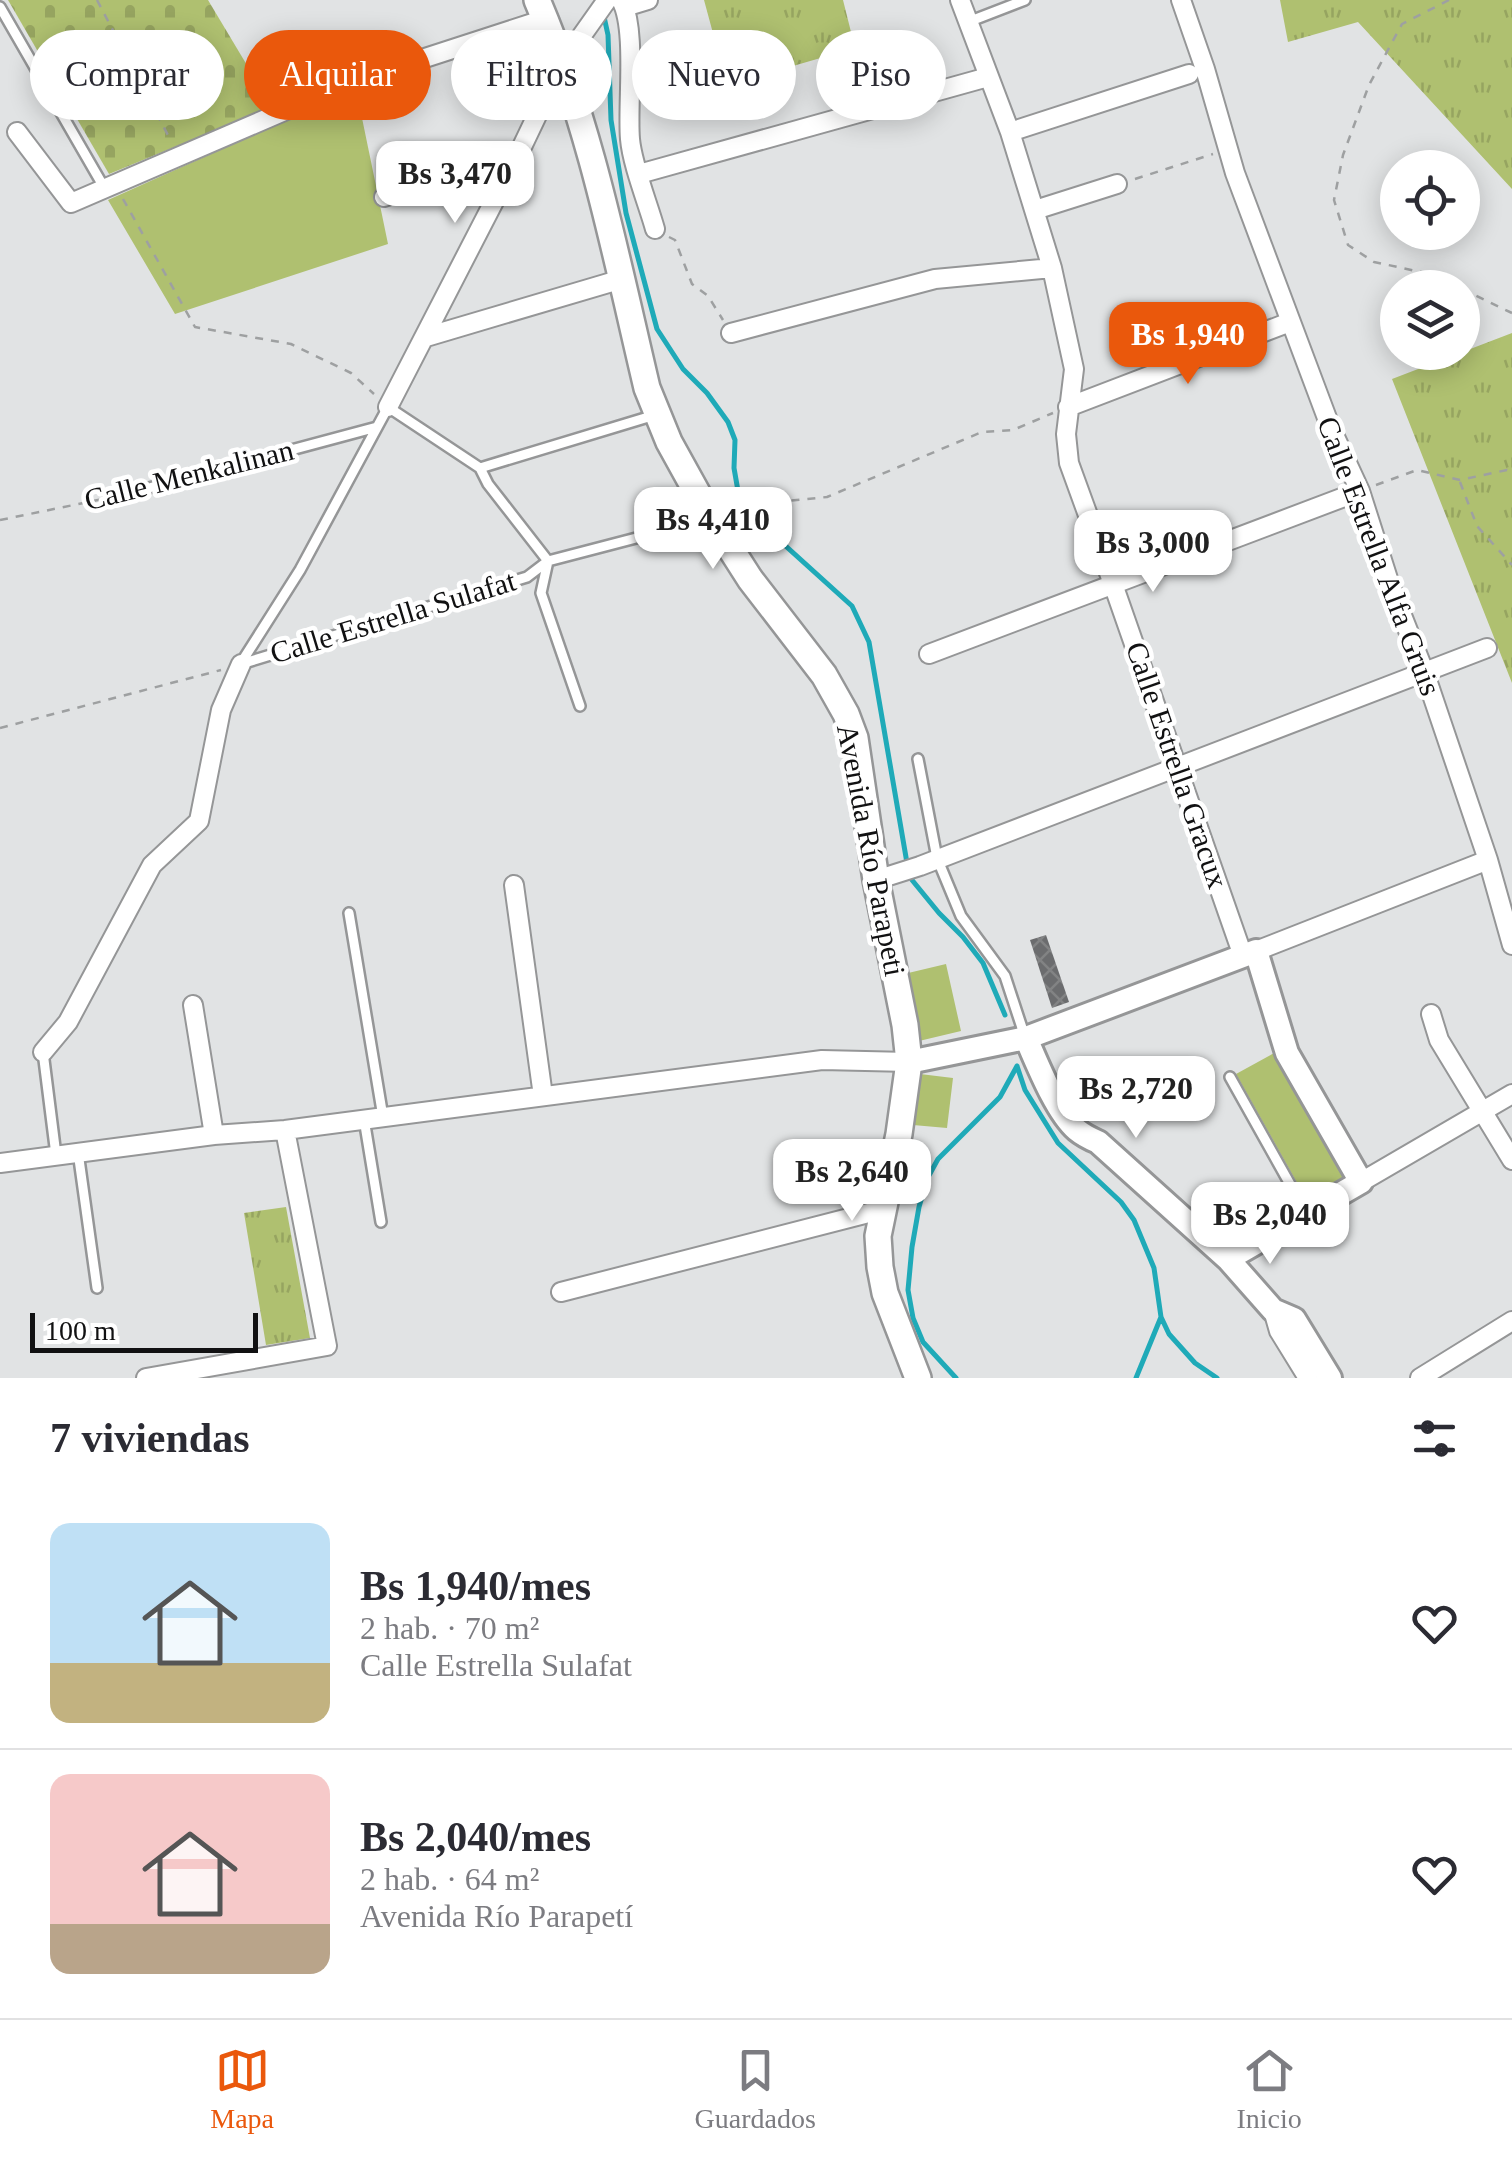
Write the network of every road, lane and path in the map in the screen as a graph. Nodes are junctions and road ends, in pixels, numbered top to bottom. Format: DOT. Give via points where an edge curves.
graph roads {
  1 [pos="97,0"];
  2 [pos="648,0"];
  3 [pos="960,0"];
  4 [pos="1026,0"];
  5 [pos="1181,0"];
  6 [pos="1450,0"];
  7 [pos="618,2"];
  8 [pos="0,7"];
  9 [pos="541,10"];
  10 [pos="968,22"];
  11 [pos="585,30"];
  12 [pos="1189,74"];
  13 [pos="988,77"];
  14 [pos="535,120"];
  15 [pos="579,120"];
  16 [pos="17,132"];
  17 [pos="1010,132"];
  18 [pos="170,139"];
  19 [pos="519,153"];
  20 [pos="1235,173"];
  21 [pos="639,174"];
  22 [pos="1117,184"];
  23 [pos="110,187"];
  24 [pos="384,197"];
  25 [pos="1035,210"];
  26 [pos="655,229"];
  27 [pos="1052,268"];
  28 [pos="1412,270"];
  29 [pos="622,279"];
  30 [pos="1480,297"];
  31 [pos="1512,313"];
  32 [pos="1290,322"];
  33 [pos="731,333"];
  34 [pos="426,337"];
  35 [pos="388,407"];
  36 [pos="1068,407"];
  37 [pos="656,414"];
  38 [pos="378,426"];
  39 [pos="480,468"];
  40 [pos="1512,472"];
  41 [pos="1460,480"];
  42 [pos="1360,491"];
  43 [pos="119,496"];
  44 [pos="711,518"];
  45 [pos="0,520"];
  46 [pos="548,561"];
  47 [pos="1512,564"];
  48 [pos="1114,584"];
  49 [pos="1487,648"];
  50 [pos="930,654"];
  51 [pos="241,664"];
  52 [pos="1424,671"];
  53 [pos="580,706"];
  54 [pos="0,728"];
  55 [pos="918,758"];
  56 [pos="1178,766"];
  57 [pos="1488,860"];
  58 [pos="929,862"];
  59 [pos="886,877"];
  60 [pos="514,885"];
  61 [pos="349,913"];
  62 [pos="1512,945"];
  63 [pos="1250,954"];
  64 [pos="193,1004"];
  65 [pos="1431,1014"];
  66 [pos="1026,1038"];
  67 [pos="42,1052"];
  68 [pos="910,1062"];
  69 [pos="1230,1077"];
  70 [pos="1512,1094"];
  71 [pos="544,1096"];
  72 [pos="1481,1112"];
  73 [pos="374,1118"];
  74 [pos="285,1130"];
  75 [pos="214,1135"];
  76 [pos="78,1152"];
  77 [pos="56,1155"];
  78 [pos="1512,1160"];
  79 [pos="0,1163"];
  80 [pos="1361,1182"];
  81 [pos="884,1208"];
  82 [pos="1306,1214"];
  83 [pos="381,1222"];
  84 [pos="1228,1258"];
  85 [pos="97,1288"];
  86 [pos="562,1292"];
  87 [pos="1273,1310"];
  88 [pos="1512,1321"];
  89 [pos="146,1378"];
  90 [pos="918,1378"];
  91 [pos="1308,1378"];
  92 [pos="1330,1378"];
  93 [pos="1420,1378"];
  1 -- 18 [label="path"];
  2 -- 7 [label="street"];
  3 -- 10 [label="street, Calle Estrella Gracux"];
  4 -- 10 [label="lane"];
  5 -- 20 [label="street, Calle Estrella Alfa Gruis"];
  6 -- 28 [label="path" via="1402,24 1369,85 1334,200 1348,244 1374,262"];
  7 -- 11 [label="street"];
  7 -- 21 [label="street" via="630,52 630,143"];
  8 -- 23 [label="lane"];
  9 -- 23 [label="street" via="354,80"];
  10 -- 13 [label="street, Calle Estrella Gracux"];
  12 -- 17 [label="street"];
  13 -- 17 [label="street, Calle Estrella Gracux"];
  13 -- 21 [label="street"];
  14 -- 19 [label="street"];
  15 -- 29 [label="main road, Avenida Río Parapeti"];
  16 -- 23 [label="street" via="70,204"];
  17 -- 25 [label="street, Calle Estrella Gracux"];
  19 -- 24 [label="street"];
  19 -- 34 [label="street"];
  20 -- 22 [label="path" via="1218,152"];
  20 -- 32 [label="street, Calle Estrella Alfa Gruis"];
  21 -- 26 [label="street"];
  22 -- 25 [label="street"];
  23 -- 35 [label="path" via="194,327 291,344 351,374"];
  25 -- 27 [label="street, Calle Estrella Gracux"];
  26 -- 33 [label="path" via="674,240 692,284 708,296"];
  27 -- 33 [label="street" via="935,280"];
  27 -- 36 [label="street, Calle Estrella Gracux" via="1074,369"];
  29 -- 34 [label="street"];
  29 -- 37 [label="main road, Avenida Río Parapeti"];
  30 -- 31 [label="path"];
  32 -- 36 [label="street"];
  32 -- 42 [label="street, Calle Estrella Alfa Gruis"];
  34 -- 35 [label="street"];
  35 -- 38 [label="lane"];
  35 -- 39 [label="lane"];
  36 -- 44 [label="path" via="1013,430 982,432 828,497 747,505"];
  36 -- 48 [label="street, Calle Estrella Gracux" via="1068,463"];
  37 -- 39 [label="lane"];
  37 -- 44 [label="main road, Avenida Río Parapeti"];
  38 -- 43 [label="lane, Calle Menkalinan"];
  38 -- 51 [label="lane"];
  39 -- 46 [label="lane"];
  40 -- 41 [label="path"];
  41 -- 42 [label="path" via="1416,470"];
  41 -- 47 [label="path" via="1477,526"];
  42 -- 48 [label="street"];
  42 -- 52 [label="street, Calle Estrella Alfa Gruis"];
  43 -- 45 [label="path, Calle Menkalinan"];
  44 -- 46 [label="lane, Calle Estrella Sulafat"];
  44 -- 59 [label="main road, Avenida Río Parapeti" via="846,714"];
  46 -- 51 [label="lane, Calle Estrella Sulafat" via="527,577"];
  46 -- 53 [label="lane" via="541,593"];
  48 -- 50 [label="street"];
  48 -- 56 [label="street, Calle Estrella Gracux"];
  49 -- 52 [label="street"];
  51 -- 54 [label="path, Calle Estrella Sulafat"];
  51 -- 67 [label="street" via="221,710 199,822 152,865 68,1022"];
  52 -- 56 [label="street"];
  52 -- 57 [label="street, Calle Estrella Alfa Gruis"];
  55 -- 58 [label="lane"];
  56 -- 58 [label="street"];
  56 -- 63 [label="street, Calle Estrella Gracux"];
  57 -- 62 [label="street, Calle Estrella Alfa Gruis"];
  57 -- 63 [label="street"];
  58 -- 59 [label="street"];
  58 -- 66 [label="lane" via="1005,976"];
  59 -- 68 [label="main road, Avenida Río Parapeti"];
  60 -- 71 [label="street"];
  61 -- 73 [label="lane"];
  63 -- 66 [label="street"];
  63 -- 80 [label="street, Calle Estrella Gracux" via="1286,1053"];
  64 -- 75 [label="street"];
  65 -- 72 [label="street"];
  66 -- 68 [label="street"];
  66 -- 84 [label="street" via="1078,1132 1098,1142"];
  67 -- 77 [label="lane"];
  68 -- 71 [label="street" via="822,1060"];
  68 -- 81 [label="main road, Avenida Río Parapeti"];
  69 -- 82 [label="lane"];
  70 -- 72 [label="street"];
  71 -- 73 [label="street"];
  72 -- 78 [label="street"];
  72 -- 80 [label="street"];
  73 -- 74 [label="street"];
  73 -- 83 [label="lane"];
  74 -- 75 [label="street"];
  74 -- 89 [label="street" via="328,1346"];
  75 -- 76 [label="street"];
  76 -- 77 [label="street"];
  76 -- 85 [label="lane"];
  77 -- 79 [label="street"];
  80 -- 82 [label="street"];
  81 -- 86 [label="street"];
  81 -- 90 [label="main road, Avenida Río Parapeti" via="878,1236 885,1294"];
  82 -- 84 [label="street"];
  84 -- 87 [label="street"];
  87 -- 91 [label="street"];
  87 -- 92 [label="street" via="1294,1318"];
  88 -- 93 [label="street"];
}
